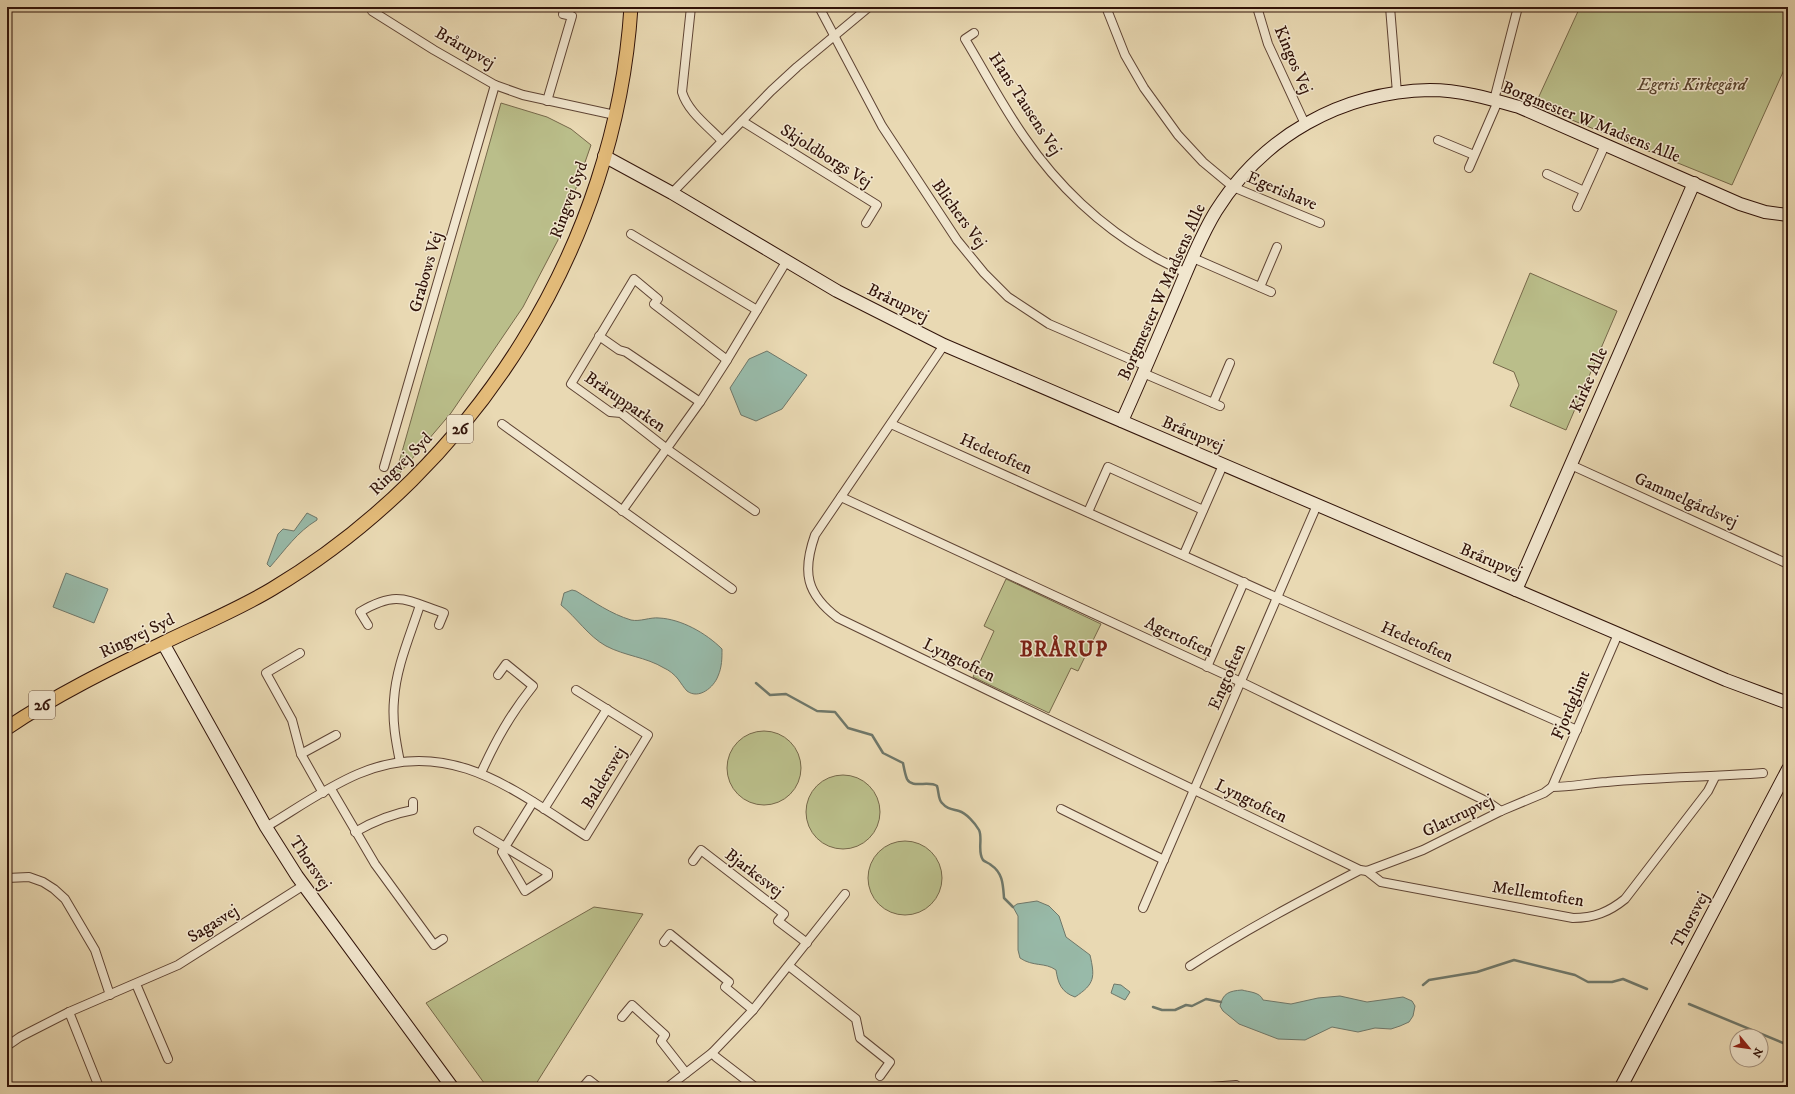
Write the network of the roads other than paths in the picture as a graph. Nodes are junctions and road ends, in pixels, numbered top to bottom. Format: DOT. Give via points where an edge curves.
graph roads {
  1 [pos="631,7"];
  2 [pos="691,7"];
  3 [pos="819,7"];
  4 [pos="869,7"];
  5 [pos="1106,7"];
  6 [pos="1257,7"];
  7 [pos="1390,7"];
  8 [pos="1518,7"];
  9 [pos="372,11"];
  10 [pos="563,14"];
  11 [pos="974,33"];
  12 [pos="835,35"];
  13 [pos="495,85"];
  14 [pos="1397,93"];
  15 [pos="1496,100"];
  16 [pos="547,101"];
  17 [pos="615,115"];
  18 [pos="742,121"];
  19 [pos="1305,124"];
  20 [pos="1438,140"];
  21 [pos="722,141"];
  22 [pos="1605,145"];
  23 [pos="1474,155"];
  24 [pos="604,156"];
  25 [pos="1469,168"];
  26 [pos="1547,174"];
  27 [pos="1694,183"];
  28 [pos="1232,187"];
  29 [pos="1584,191"];
  30 [pos="672,193"];
  31 [pos="1577,207"];
  32 [pos="1788,215"];
  33 [pos="866,223"];
  34 [pos="1320,223"];
  35 [pos="631,234"];
  36 [pos="1277,247"];
  37 [pos="1193,258"];
  38 [pos="786,262"];
  39 [pos="1186,273"];
  40 [pos="1260,287"];
  41 [pos="1271,292"];
  42 [pos="757,310"];
  43 [pos="600,336"];
  44 [pos="944,345"];
  45 [pos="728,360"];
  46 [pos="1230,363"];
  47 [pos="1145,370"];
  48 [pos="700,402"];
  49 [pos="1122,422"];
  50 [pos="502,424"];
  51 [pos="891,424"];
  52 [pos="667,449"];
  53 [pos="1223,465"];
  54 [pos="1571,465"];
  55 [pos="384,467"];
  56 [pos="841,496"];
  57 [pos="1317,505"];
  58 [pos="1203,510"];
  59 [pos="622,511"];
  60 [pos="755,511"];
  61 [pos="1088,512"];
  62 [pos="1184,554"];
  63 [pos="1788,564"];
  64 [pos="1244,582"];
  65 [pos="732,589"];
  66 [pos="1516,590"];
  67 [pos="1278,598"];
  68 [pos="420,605"];
  69 [pos="368,625"];
  70 [pos="440,626"];
  71 [pos="1618,634"];
  72 [pos="163,643"];
  73 [pos="300,653"];
  74 [pos="1207,667"];
  75 [pos="498,675"];
  76 [pos="1241,682"];
  77 [pos="576,690"];
  78 [pos="1788,703"];
  79 [pos="607,709"];
  80 [pos="7,728"];
  81 [pos="1577,730"];
  82 [pos="336,735"];
  83 [pos="301,754"];
  84 [pos="400,762"];
  85 [pos="1788,768"];
  86 [pos="481,773"];
  87 [pos="1763,773"];
  88 [pos="1715,777"];
  89 [pos="1552,787"];
  90 [pos="331,789"];
  91 [pos="1194,790"];
  92 [pos="323,794"];
  93 [pos="413,802"];
  94 [pos="533,802"];
  95 [pos="544,809"];
  96 [pos="1061,809"];
  97 [pos="1501,811"];
  98 [pos="266,827"];
  99 [pos="478,831"];
  100 [pos="355,832"];
  101 [pos="505,847"];
  102 [pos="1164,860"];
  103 [pos="692,861"];
  104 [pos="1364,870"];
  105 [pos="7,878"];
  106 [pos="304,885"];
  107 [pos="845,894"];
  108 [pos="1143,908"];
  109 [pos="443,939"];
  110 [pos="664,942"];
  111 [pos="807,943"];
  112 [pos="789,966"];
  113 [pos="1190,966"];
  114 [pos="136,984"];
  115 [pos="110,995"];
  116 [pos="753,1010"];
  117 [pos="69,1012"];
  118 [pos="622,1017"];
  119 [pos="7,1046"];
  120 [pos="712,1053"];
  121 [pos="168,1060"];
  122 [pos="686,1074"];
  123 [pos="880,1076"];
  124 [pos="7,1085"];
  125 [pos="1236,1085"];
  126 [pos="10,1087"];
  127 [pos="99,1087"];
  128 [pos="452,1087"];
  129 [pos="583,1087"];
  130 [pos="598,1087"];
  131 [pos="668,1087"];
  132 [pos="755,1087"];
  133 [pos="1210,1087"];
  134 [pos="1621,1087"];
  1 -- 17 [label="main road, Ringvej Syd / 26"];
  2 -- 21 [label="street" via="682,92 685,102"];
  3 -- 12 [label="street, Blichers Vej"];
  4 -- 12 [label="street"];
  5 -- 28 [label="street, Egerishave" via="1126,55 1162,115 1203,162"];
  6 -- 19 [label="street, Kingos Vej" via="1268,44"];
  7 -- 14 [label="street"];
  8 -- 15 [label="street"];
  9 -- 13 [label="street, Brårupvej"];
  10 -- 16 [label="street" via="572,16"];
  11 -- 39 [label="street, Hans Tausens Vej" via="965,39 1024,138 1048,169 1070,193 1121,236"];
  12 -- 18 [label="street" via="797,67"];
  12 -- 47 [label="street, Blichers Vej" via="882,126 957,240 984,273 1008,297 1049,324"];
  13 -- 16 [label="street, Brårupvej" via="523,96"];
  13 -- 55 [label="street, Grabows Vej"];
  14 -- 15 [label="street, Borgmester W Madsens Alle" via="1431,90"];
  14 -- 19 [label="street, Borgmester W Madsens Alle" via="1337,108"];
  15 -- 22 [label="street, Borgmester W Madsens Alle" via="1519,107"];
  15 -- 23 [label="street"];
  16 -- 17 [label="street, Brårupvej"];
  17 -- 24 [label="main road, Ringvej Syd / 26"];
  18 -- 21 [label="street"];
  18 -- 33 [label="street, Skjoldborgs Vej" via="877,205"];
  19 -- 28 [label="street, Borgmester W Madsens Alle" via="1276,143"];
  20 -- 23 [label="street"];
  21 -- 30 [label="street"];
  22 -- 27 [label="street, Borgmester W Madsens Alle"];
  22 -- 29 [label="street"];
  23 -- 25 [label="street"];
  24 -- 30 [label="street, Brårupvej"];
  24 -- 72 [label="main road, Ringvej Syd / 26" via="575,242 536,319 486,397 439,453 374,516 300,571 237,608"];
  26 -- 29 [label="street"];
  27 -- 32 [label="street, Borgmester W Madsens Alle" via="1740,204 1765,212"];
  27 -- 54 [label="street, Kirke Alle"];
  28 -- 34 [label="street, Egerishave"];
  28 -- 37 [label="street, Borgmester W Madsens Alle" via="1206,228"];
  29 -- 31 [label="street"];
  30 -- 38 [label="street, Brårupvej"];
  35 -- 42 [label="street"];
  36 -- 40 [label="street"];
  37 -- 39 [label="street, Borgmester W Madsens Alle"];
  37 -- 40 [label="street"];
  38 -- 42 [label="street, Brårupparken"];
  38 -- 44 [label="street, Brårupvej" via="870,310"];
  39 -- 47 [label="street, Borgmester W Madsens Alle"];
  40 -- 41 [label="street"];
  42 -- 45 [label="street, Brårupparken"];
  43 -- 45 [label="street, Brårupparken" via="634,280 658,299 654,304"];
  43 -- 48 [label="street"];
  43 -- 52 [label="street, Brårupparken" via="571,384 610,412 621,414"];
  44 -- 49 [label="street, Brårupvej"];
  44 -- 51 [label="street, Lyngtoften"];
  45 -- 48 [label="street, Brårupparken"];
  46 -- 47 [label="street" via="1217,405"];
  47 -- 49 [label="street, Borgmester W Madsens Alle"];
  48 -- 52 [label="street, Brårupparken"];
  49 -- 53 [label="street, Brårupvej"];
  50 -- 59 [label="street"];
  51 -- 56 [label="street, Lyngtoften"];
  51 -- 61 [label="street, Hedetoften"];
  52 -- 59 [label="street, Brårupparken"];
  52 -- 60 [label="street, Brårupparken"];
  53 -- 57 [label="street, Brårupvej"];
  53 -- 58 [label="street"];
  54 -- 63 [label="street, Gammelgårdsvej"];
  54 -- 66 [label="street, Kirke Alle"];
  56 -- 74 [label="street, Agertoften"];
  56 -- 91 [label="street, Lyngtoften" via="815,535 810,551 809,582 823,607 838,618"];
  57 -- 66 [label="street, Brårupvej"];
  57 -- 67 [label="street, Engtoften"];
  58 -- 61 [label="street" via="1108,467"];
  58 -- 62 [label="street"];
  59 -- 65 [label="street"];
  61 -- 62 [label="street, Hedetoften"];
  62 -- 64 [label="street, Hedetoften"];
  64 -- 67 [label="street, Hedetoften"];
  64 -- 74 [label="street"];
  66 -- 71 [label="street, Brårupvej"];
  67 -- 76 [label="street, Engtoften"];
  67 -- 81 [label="street, Hedetoften"];
  68 -- 69 [label="street" via="398,598 376,602 360,612"];
  68 -- 70 [label="street" via="444,613"];
  68 -- 84 [label="street" via="396,680 394,724"];
  71 -- 78 [label="street, Brårupvej" via="1726,680"];
  71 -- 81 [label="street, Fjordglimt"];
  72 -- 80 [label="main road, Ringvej Syd / 26" via="79,684"];
  72 -- 98 [label="street, Thorsvej"];
  73 -- 83 [label="street" via="266,673 292,720"];
  74 -- 76 [label="street, Agertoften"];
  75 -- 86 [label="street" via="506,664 532,686 496,740"];
  76 -- 91 [label="street, Engtoften"];
  76 -- 97 [label="street, Agertoften" via="1488,802"];
  77 -- 79 [label="street, Baldersvej"];
  79 -- 95 [label="street, Baldersvej"];
  79 -- 95 [label="street, Baldersvej" via="648,735 586,836"];
  81 -- 89 [label="street, Fjordglimt"];
  82 -- 83 [label="street"];
  83 -- 92 [label="street"];
  84 -- 86 [label="street, Baldersvej" via="443,762"];
  84 -- 90 [label="street, Baldersvej" via="358,774"];
  85 -- 134 [label="street, Thorsvej"];
  86 -- 94 [label="street, Baldersvej"];
  87 -- 88 [label="street, Glattrupvej"];
  88 -- 89 [label="street, Glattrupvej"];
  88 -- 104 [label="street, Mellemtoften" via="1708,791 1625,899 1613,908 1587,918 1573,918 1381,882"];
  89 -- 97 [label="street, Glattrupvej" via="1544,793"];
  90 -- 92 [label="street, Baldersvej"];
  90 -- 100 [label="street"];
  91 -- 102 [label="street, Engtoften"];
  91 -- 104 [label="street, Lyngtoften"];
  92 -- 98 [label="street, Baldersvej"];
  93 -- 100 [label="street" via="413,810 379,819"];
  94 -- 95 [label="street, Baldersvej"];
  94 -- 101 [label="street"];
  96 -- 102 [label="street"];
  97 -- 104 [label="street, Glattrupvej" via="1423,850"];
  98 -- 106 [label="street, Thorsvej"];
  99 -- 101 [label="street"];
  100 -- 109 [label="street" via="434,945"];
  101 -- 101 [label="street" via="548,873 548,876 525,891 502,852"];
  102 -- 108 [label="street, Engtoften"];
  103 -- 111 [label="street, Bjarkesvej" via="700,850 784,914 778,921"];
  104 -- 113 [label="street, Glattrupvej" via="1286,908"];
  105 -- 115 [label="street" via="29,878 43,882 65,899 95,950"];
  106 -- 114 [label="street, Sagasvej" via="178,965"];
  106 -- 128 [label="street, Thorsvej"];
  107 -- 111 [label="street"];
  110 -- 116 [label="street" via="670,934 729,982 725,988"];
  111 -- 112 [label="street"];
  112 -- 116 [label="street"];
  112 -- 123 [label="street" via="856,1019 860,1038 890,1062"];
  114 -- 115 [label="street, Sagasvej"];
  114 -- 121 [label="street"];
  115 -- 117 [label="street, Sagasvej"];
  116 -- 120 [label="street"];
  117 -- 119 [label="street, Sagasvej"];
  117 -- 127 [label="street"];
  118 -- 122 [label="street" via="632,1006 665,1035 661,1041"];
  120 -- 122 [label="street"];
  120 -- 132 [label="street"];
  122 -- 131 [label="street"];
  124 -- 126 [label="street"];
  125 -- 133 [label="street"];
  129 -- 130 [label="street" via="589,1080"];
}
